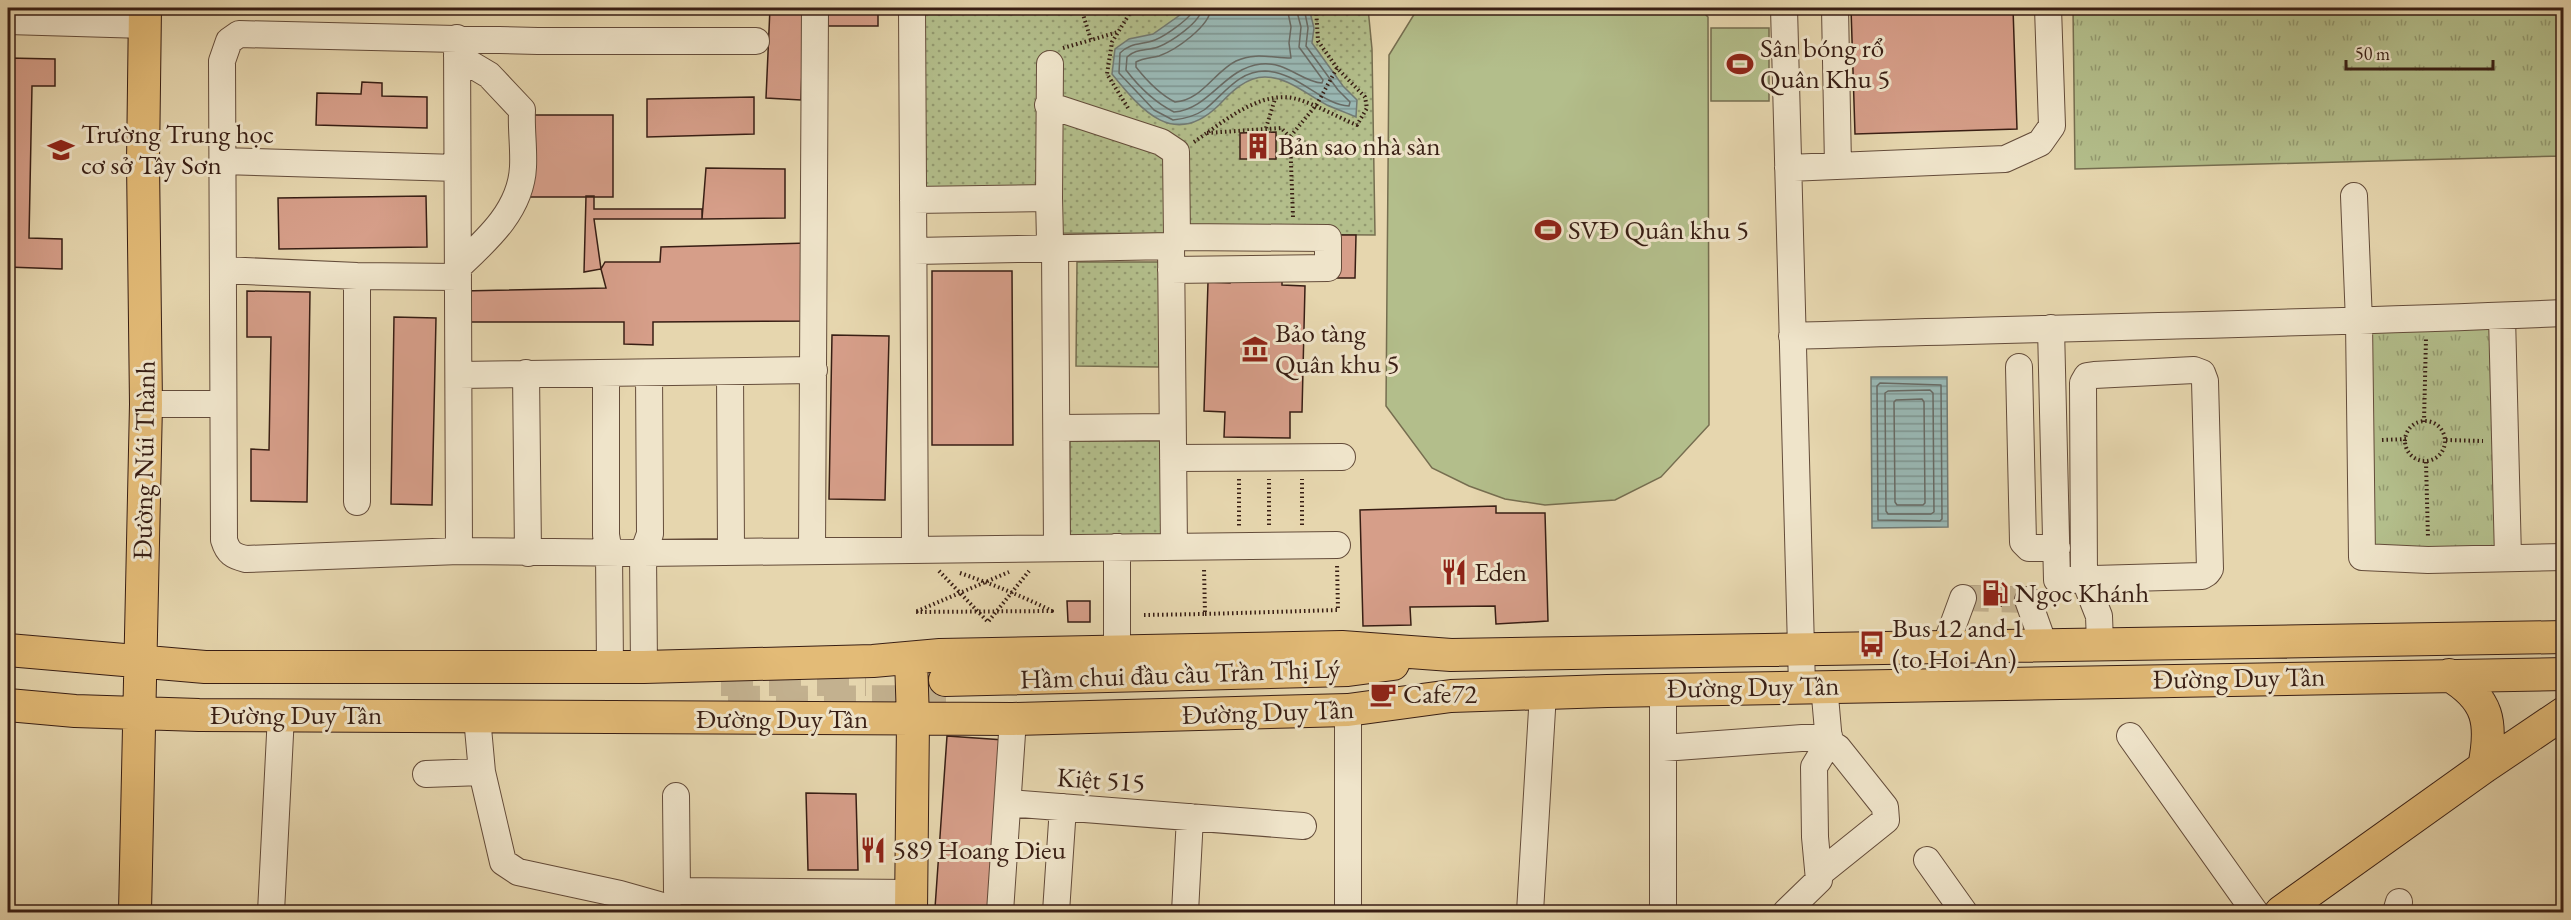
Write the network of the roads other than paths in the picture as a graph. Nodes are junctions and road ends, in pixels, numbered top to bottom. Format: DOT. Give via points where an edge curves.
graph roads {
  1 [pos="815,8"];
  2 [pos="912,8"];
  3 [pos="1784,8"];
  4 [pos="1835,8"];
  5 [pos="2048,8"];
  6 [pos="145,16"];
  7 [pos="8,21"];
  8 [pos="756,41"];
  9 [pos="457,47"];
  10 [pos="1050,63"];
  11 [pos="1048,105"];
  12 [pos="222,161"];
  13 [pos="1838,166"];
  14 [pos="458,168"];
  15 [pos="1788,168"];
  16 [pos="2354,196"];
  17 [pos="1049,198"];
  18 [pos="913,200"];
  19 [pos="1055,248"];
  20 [pos="914,251"];
  21 [pos="1173,251"];
  22 [pos="223,270"];
  23 [pos="458,272"];
  24 [pos="357,276"];
  25 [pos="2564,313"];
  26 [pos="2502,316"];
  27 [pos="2359,322"];
  28 [pos="2051,328"];
  29 [pos="1792,336"];
  30 [pos="2019,367"];
  31 [pos="814,370"];
  32 [pos="730,372"];
  33 [pos="526,373"];
  34 [pos="606,373"];
  35 [pos="649,373"];
  36 [pos="459,375"];
  37 [pos="146,404"];
  38 [pos="223,404"];
  39 [pos="1172,427"];
  40 [pos="1058,428"];
  41 [pos="1342,457"];
  42 [pos="1173,458"];
  43 [pos="357,501"];
  44 [pos="1337,544"];
  45 [pos="1117,547"];
  46 [pos="1174,547"];
  47 [pos="1057,548"];
  48 [pos="2057,548"];
  49 [pos="812,549"];
  50 [pos="915,549"];
  51 [pos="731,550"];
  52 [pos="459,551"];
  53 [pos="609,552"];
  54 [pos="644,552"];
  55 [pos="528,553"];
  56 [pos="2564,557"];
  57 [pos="2508,558"];
  58 [pos="2084,578"];
  59 [pos="1963,598"];
  60 [pos="2028,600"];
  61 [pos="2564,637"];
  62 [pos="2100,644"];
  63 [pos="2044,645"];
  64 [pos="1945,647"];
  65 [pos="1800,649"];
  66 [pos="8,651"];
  67 [pos="1117,651"];
  68 [pos="1451,655"];
  69 [pos="911,659"];
  70 [pos="142,661"];
  71 [pos="557,667"];
  72 [pos="610,667"];
  73 [pos="644,667"];
  74 [pos="2564,674"];
  75 [pos="2449,675"];
  76 [pos="1813,686"];
  77 [pos="1663,689"];
  78 [pos="1543,693"];
  79 [pos="1451,696"];
  80 [pos="8,705"];
  81 [pos="1348,710"];
  82 [pos="2564,713"];
  83 [pos="140,714"];
  84 [pos="281,715"];
  85 [pos="477,717"];
  86 [pos="558,717"];
  87 [pos="1013,719"];
  88 [pos="913,720"];
  89 [pos="2130,736"];
  90 [pos="1829,739"];
  91 [pos="1663,748"];
  92 [pos="2484,767"];
  93 [pos="482,772"];
  94 [pos="426,774"];
  95 [pos="676,796"];
  96 [pos="1008,803"];
  97 [pos="1063,807"];
  98 [pos="1190,817"];
  99 [pos="1303,826"];
  100 [pos="1927,860"];
  101 [pos="1820,873"];
  102 [pos="911,902"];
  103 [pos="619,903"];
  104 [pos="135,912"];
  105 [pos="271,912"];
  106 [pos="670,912"];
  107 [pos="1000,912"];
  108 [pos="1056,912"];
  109 [pos="1185,912"];
  110 [pos="1348,912"];
  111 [pos="1530,912"];
  112 [pos="1663,912"];
  113 [pos="1671,912"];
  114 [pos="1786,912"];
  115 [pos="1964,912"];
  116 [pos="2255,912"];
  117 [pos="2281,912"];
  1 -- 31 [label="street"];
  2 -- 18 [label="street"];
  3 -- 15 [label="street"];
  4 -- 13 [label="street"];
  5 -- 13 [label="street" via="2052,126 2040,143 2005,159"];
  6 -- 7 [label="street"];
  6 -- 37 [label="main road, Đường Núi Thành"];
  8 -- 9 [label="street" via="538,41"];
  9 -- 12 [label="street" via="238,34 228,41 222,61"];
  9 -- 14 [label="street"];
  9 -- 23 [label="street" via="522,110 523,169 513,205 493,235"];
  10 -- 11 [label="street"];
  11 -- 17 [label="street"];
  11 -- 21 [label="street" via="1161,142 1176,152"];
  12 -- 14 [label="street"];
  12 -- 22 [label="street"];
  13 -- 15 [label="street"];
  14 -- 23 [label="street"];
  15 -- 29 [label="street"];
  16 -- 27 [label="street"];
  17 -- 18 [label="street"];
  17 -- 19 [label="street" via="1050,241"];
  18 -- 20 [label="street"];
  19 -- 20 [label="street"];
  19 -- 21 [label="street"];
  19 -- 40 [label="street"];
  20 -- 50 [label="street"];
  21 -- 21 [label="street" via="1328,268 1328,238"];
  21 -- 39 [label="street"];
  22 -- 24 [label="street"];
  22 -- 38 [label="street"];
  23 -- 24 [label="street"];
  23 -- 36 [label="street"];
  24 -- 43 [label="street"];
  25 -- 26 [label="street"];
  26 -- 27 [label="street"];
  26 -- 57 [label="street"];
  27 -- 28 [label="street"];
  27 -- 57 [label="street" via="2362,557"];
  28 -- 29 [label="street"];
  28 -- 48 [label="street"];
  29 -- 65 [label="street"];
  30 -- 48 [label="street" via="2023,542 2029,548"];
  31 -- 32 [label="street"];
  31 -- 49 [label="street"];
  32 -- 35 [label="street"];
  32 -- 51 [label="street"];
  33 -- 34 [label="street"];
  33 -- 36 [label="street"];
  33 -- 55 [label="street"];
  34 -- 35 [label="street"];
  34 -- 53 [label="street"];
  35 -- 54 [label="street" via="650,534"];
  36 -- 52 [label="street"];
  37 -- 38 [label="street"];
  37 -- 70 [label="main road, Đường Núi Thành"];
  38 -- 52 [label="street" via="224,540 228,551 236,556 246,559"];
  39 -- 40 [label="street"];
  39 -- 42 [label="street"];
  40 -- 47 [label="street"];
  41 -- 42 [label="street"];
  42 -- 46 [label="street"];
  44 -- 46 [label="street"];
  45 -- 46 [label="street"];
  45 -- 47 [label="street"];
  45 -- 67 [label="street"];
  47 -- 50 [label="street"];
  48 -- 58 [label="street" via="2057,580"];
  49 -- 50 [label="street"];
  49 -- 51 [label="street"];
  51 -- 54 [label="street"];
  52 -- 55 [label="street"];
  53 -- 54 [label="street"];
  53 -- 55 [label="street"];
  53 -- 72 [label="street"];
  54 -- 73 [label="street"];
  56 -- 57 [label="street"];
  58 -- 58 [label="street" via="2083,383 2087,376 2202,372 2210,568 2202,576"];
  58 -- 62 [label="street" via="2099,616"];
  59 -- 64 [label="street"];
  60 -- 63 [label="street"];
  61 -- 62 [label="main road, Đường Duy Tân"];
  62 -- 63 [label="main road, Đường Duy Tân"];
  63 -- 64 [label="main road, Đường Duy Tân"];
  64 -- 65 [label="main road, Đường Duy Tân"];
  65 -- 68 [label="main road, Đường Duy Tân"];
  65 -- 76 [label="street"];
  66 -- 70 [label="main road, Đường Duy Tân"];
  67 -- 68 [label="main road, Đường Duy Tân" via="1342,647"];
  67 -- 69 [label="main road, Đường Duy Tân"];
  68 -- 79 [label="main road, Hầm chui đầu cầu Trần Thị Lý" via="1348,670 946,691 1349,690"];
  69 -- 73 [label="main road, Đường Duy Tân"];
  69 -- 88 [label="main road"];
  70 -- 71 [label="main road, Đường Duy Tân" via="206,666"];
  70 -- 83 [label="main road, Đường Núi Thành"];
  71 -- 72 [label="main road, Đường Duy Tân"];
  71 -- 86 [label="main road"];
  72 -- 73 [label="main road, Đường Duy Tân"];
  74 -- 75 [label="main road, Đường Duy Tân"];
  75 -- 76 [label="main road, Đường Duy Tân"];
  75 -- 92 [label="main road" via="2476,695 2487,717 2490,737"];
  76 -- 77 [label="main road, Đường Duy Tân"];
  76 -- 90 [label="street"];
  77 -- 78 [label="main road, Đường Duy Tân"];
  77 -- 91 [label="street"];
  78 -- 79 [label="main road, Đường Duy Tân"];
  78 -- 111 [label="street"];
  79 -- 81 [label="main road, Đường Duy Tân"];
  80 -- 83 [label="main road, Đường Duy Tân"];
  81 -- 87 [label="main road, Đường Duy Tân"];
  81 -- 110 [label="street"];
  82 -- 92 [label="main road"];
  83 -- 84 [label="main road, Đường Duy Tân"];
  83 -- 104 [label="main road, Đường Núi Thành"];
  84 -- 85 [label="main road, Đường Duy Tân"];
  84 -- 105 [label="street"];
  85 -- 86 [label="main road, Đường Duy Tân"];
  85 -- 93 [label="street"];
  86 -- 88 [label="main road, Đường Duy Tân"];
  87 -- 88 [label="main road, Đường Duy Tân"];
  87 -- 96 [label="street"];
  88 -- 102 [label="main road"];
  89 -- 116 [label="street"];
  90 -- 91 [label="street"];
  90 -- 101 [label="street" via="1814,767"];
  90 -- 101 [label="street" via="1887,813 1886,820"];
  91 -- 112 [label="street"];
  92 -- 117 [label="main road"];
  93 -- 94 [label="street"];
  93 -- 103 [label="street" via="503,862 518,872"];
  95 -- 102 [label="street" via="677,891"];
  96 -- 97 [label="street, Kiệt 515"];
  96 -- 107 [label="street"];
  97 -- 98 [label="street, Kiệt 515"];
  97 -- 108 [label="street"];
  98 -- 99 [label="street, Kiệt 515"];
  98 -- 109 [label="street"];
  100 -- 115 [label="street"];
  101 -- 114 [label="street" via="1820,880"];
  103 -- 106 [label="street" via="666,907"];
  112 -- 113 [label="street"];
}
